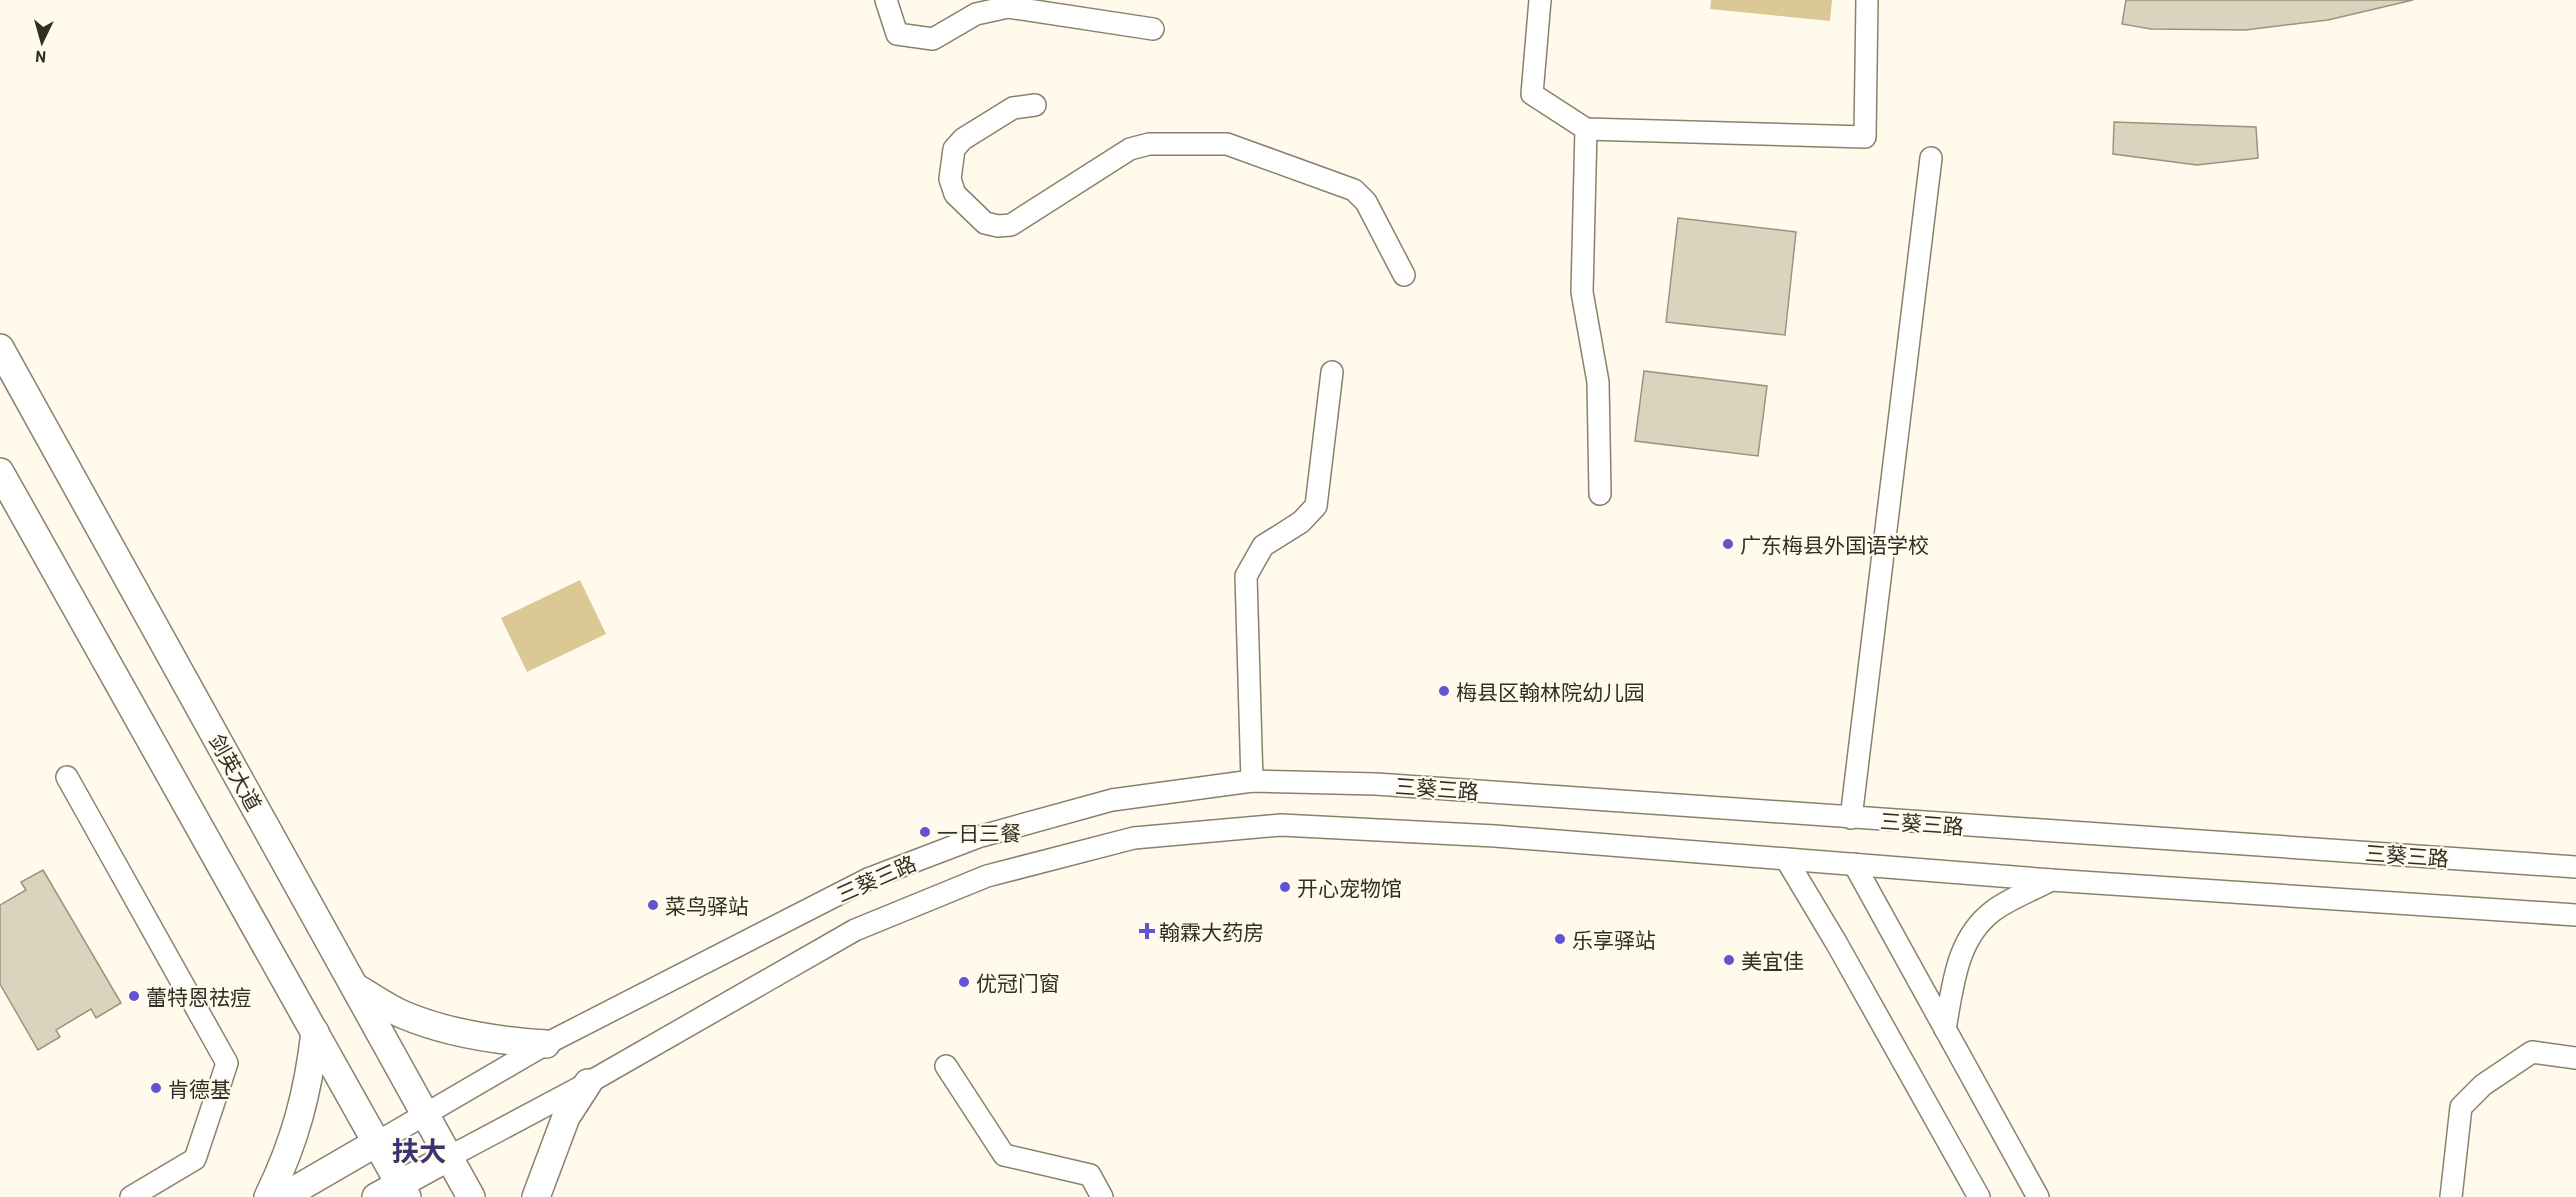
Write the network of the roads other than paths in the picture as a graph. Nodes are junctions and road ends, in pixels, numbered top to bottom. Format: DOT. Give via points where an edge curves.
graph roads {
  1 [pos="886,0"];
  2 [pos="1540,0"];
  3 [pos="1868,0"];
  4 [pos="1153,29"];
  5 [pos="1035,105"];
  6 [pos="1586,129"];
  7 [pos="1931,158"];
  8 [pos="1404,275"];
  9 [pos="0,348"];
  10 [pos="1332,372"];
  11 [pos="0,472"];
  12 [pos="1600,494"];
  13 [pos="67,777"];
  14 [pos="1252,781"];
  15 [pos="1851,818"];
  16 [pos="1786,859"];
  17 [pos="1854,864"];
  18 [pos="2576,867"];
  19 [pos="2051,880"];
  20 [pos="2576,915"];
  21 [pos="356,987"];
  22 [pos="1945,1029"];
  23 [pos="315,1032"];
  24 [pos="546,1044"];
  25 [pos="2576,1058"];
  26 [pos="946,1066"];
  27 [pos="588,1083"];
  28 [pos="426,1114"];
  29 [pos="376,1143"];
  30 [pos="449,1157"];
  31 [pos="403,1190"];
  32 [pos="131,1197"];
  33 [pos="268,1197"];
  34 [pos="283,1197"];
  35 [pos="376,1197"];
  36 [pos="471,1197"];
  37 [pos="536,1197"];
  38 [pos="1102,1197"];
  39 [pos="1979,1197"];
  40 [pos="2038,1197"];
  41 [pos="2451,1197"];
  1 -- 4 [label="street" via="897,34 933,39 976,14 1008,7"];
  2 -- 6 [label="street" via="1532,94"];
  3 -- 6 [label="street" via="1865,137"];
  5 -- 8 [label="street" via="1013,108 963,139 954,149 950,179 955,194 985,223 1011,225 1130,149 1149,144 1227,144 1354,190 1366,202"];
  6 -- 12 [label="street" via="1582,292 1598,382"];
  7 -- 15 [label="street"];
  9 -- 21 [label="main road, 剑英大道"];
  10 -- 14 [label="street" via="1316,506 1301,522 1263,546 1246,576"];
  11 -- 23 [label="main road"];
  13 -- 32 [label="street" via="227,1063 195,1159"];
  14 -- 15 [label="street, 三葵三路" via="1376,784"];
  14 -- 24 [label="street, 三葵三路" via="1112,800 978,837 868,879"];
  15 -- 18 [label="street, 三葵三路"];
  16 -- 17 [label="street, 三葵三路"];
  16 -- 27 [label="street, 三葵三路" via="1495,836 1281,825 1134,838 987,876 855,930"];
  16 -- 39 [label="street"];
  17 -- 19 [label="street, 三葵三路"];
  17 -- 22 [label="street"];
  19 -- 20 [label="street, 三葵三路"];
  19 -- 22 [label="street" via="1994,911 1967,938"];
  21 -- 24 [label="main road" via="404,1015 450,1029 503,1042"];
  21 -- 28 [label="main road, 剑英大道"];
  22 -- 40 [label="street"];
  23 -- 29 [label="main road"];
  23 -- 33 [label="main road" via="309,1082 298,1123"];
  24 -- 28 [label="street, 三葵三路"];
  25 -- 41 [label="street" via="2532,1052 2483,1085 2462,1107"];
  26 -- 38 [label="street" via="1004,1155 1090,1175"];
  27 -- 30 [label="street, 三葵三路"];
  27 -- 37 [label="main road" via="566,1117"];
  28 -- 29 [label="street, 三葵三路"];
  28 -- 30 [label="main road, 剑英大道"];
  29 -- 31 [label="main road"];
  29 -- 34 [label="main road"];
  30 -- 31 [label="main road"];
  30 -- 36 [label="main road, 剑英大道"];
  31 -- 35 [label="main road"];
}
